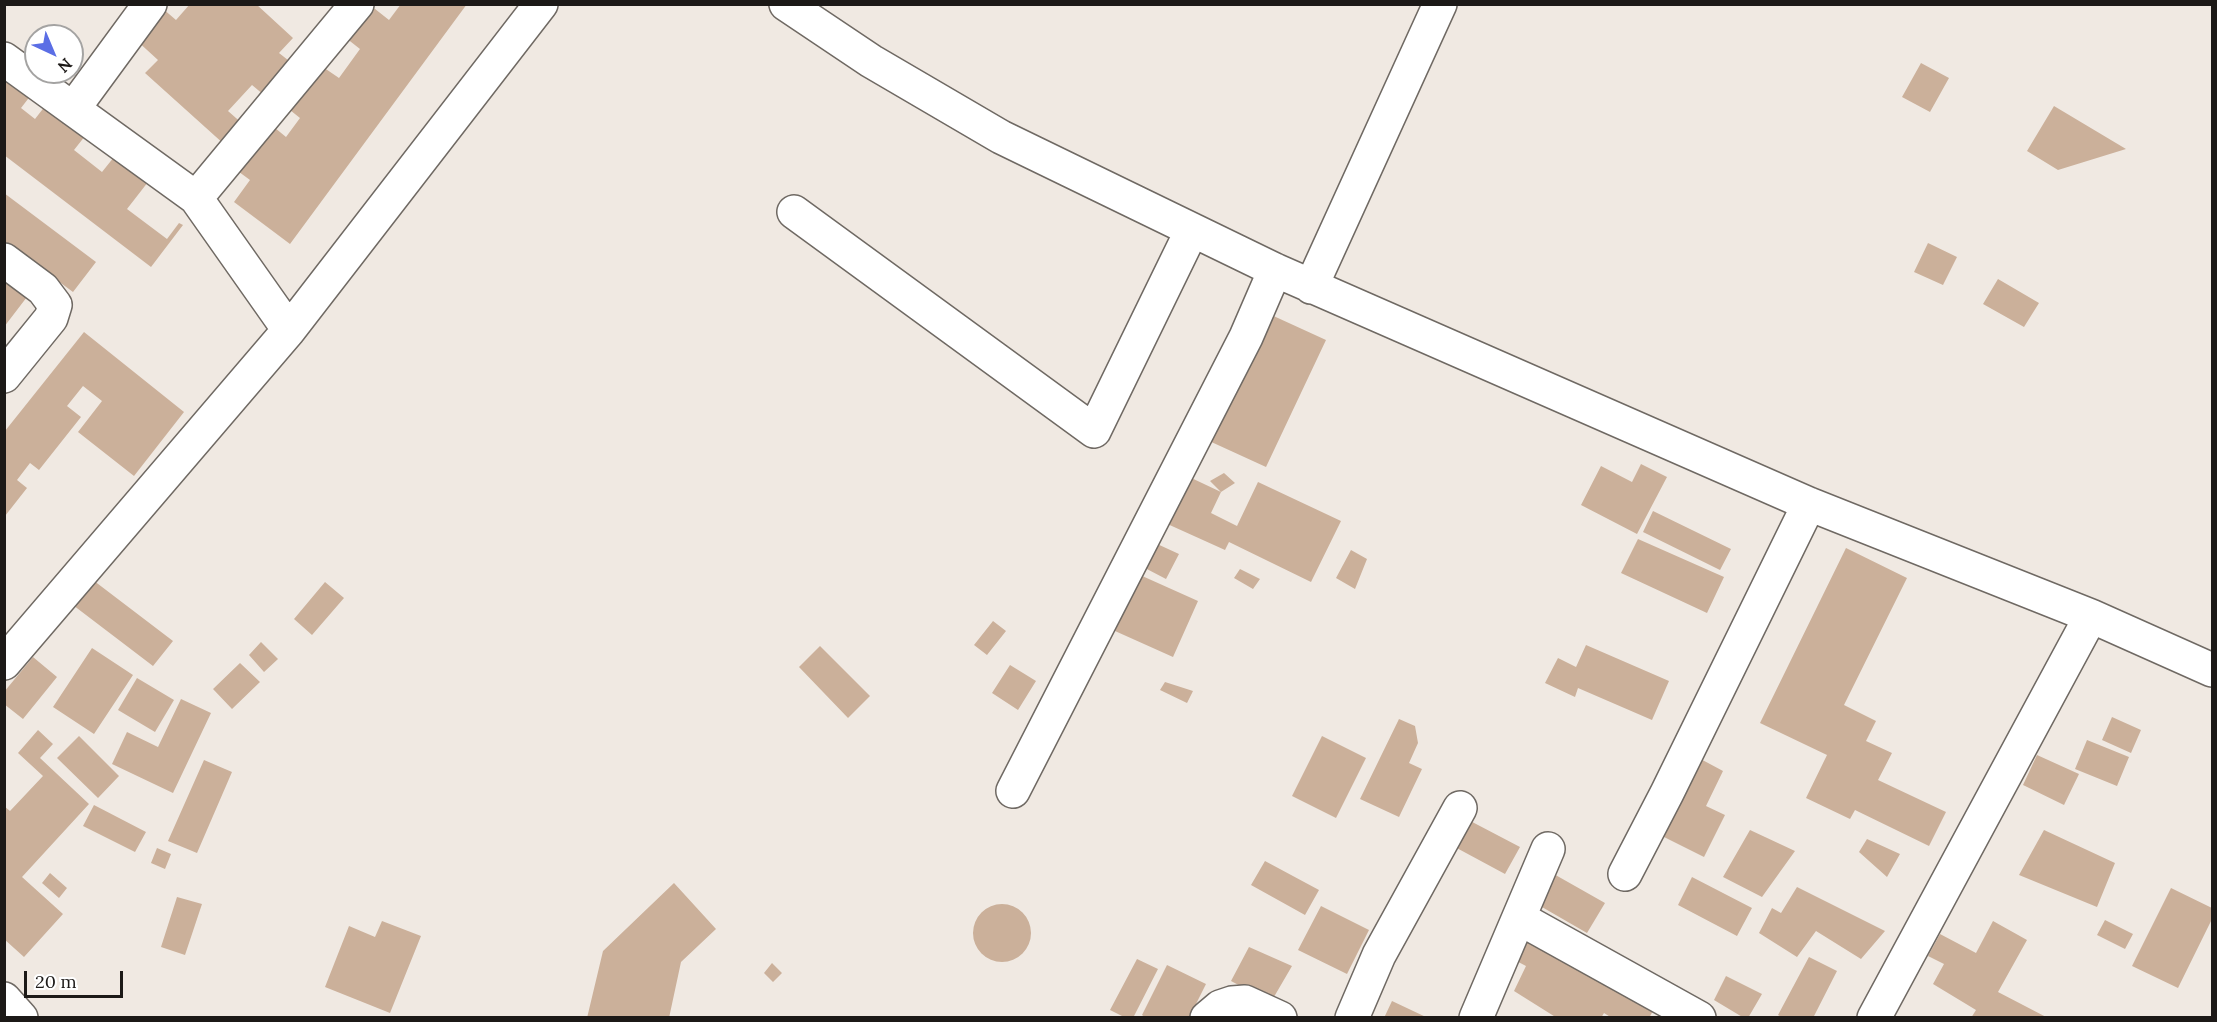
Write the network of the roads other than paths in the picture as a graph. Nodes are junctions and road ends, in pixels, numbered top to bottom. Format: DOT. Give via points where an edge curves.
graph roads {
  1 [pos="150,4"];
  2 [pos="357,4"];
  3 [pos="541,4"];
  4 [pos="786,4"];
  5 [pos="1440,4"];
  6 [pos="4,59"];
  7 [pos="73,109"];
  8 [pos="196,198"];
  9 [pos="794,212"];
  10 [pos="1192,230"];
  11 [pos="4,260"];
  12 [pos="1275,270"];
  13 [pos="1311,286"];
  14 [pos="289,330"];
  15 [pos="4,376"];
  16 [pos="1809,504"];
  17 [pos="2091,616"];
  18 [pos="4,663"];
  19 [pos="2212,670"];
  20 [pos="1013,791"];
  21 [pos="1460,808"];
  22 [pos="1548,849"];
  23 [pos="1625,874"];
  24 [pos="1519,918"];
  25 [pos="4,999"];
  26 [pos="21,1017"];
  27 [pos="1207,1017"];
  28 [pos="1280,1017"];
  29 [pos="1352,1017"];
  30 [pos="1476,1017"];
  31 [pos="1699,1017"];
  32 [pos="1874,1017"];
  1 -- 7 [label="street"];
  2 -- 8 [label="street"];
  3 -- 14 [label="street"];
  4 -- 10 [label="street" via="871,61 1000,137"];
  5 -- 13 [label="street"];
  6 -- 7 [label="street"];
  7 -- 8 [label="street"];
  8 -- 14 [label="street"];
  9 -- 10 [label="street" via="1094,431"];
  10 -- 12 [label="street"];
  11 -- 15 [label="street" via="43,289 55,305 51,318"];
  12 -- 13 [label="street"];
  12 -- 20 [label="street" via="1246,337"];
  13 -- 16 [label="street"];
  14 -- 18 [label="street"];
  16 -- 17 [label="street"];
  16 -- 23 [label="street"];
  17 -- 19 [label="street"];
  17 -- 32 [label="street"];
  21 -- 29 [label="street" via="1379,955"];
  22 -- 24 [label="street"];
  24 -- 30 [label="street"];
  24 -- 31 [label="street"];
  25 -- 26 [label="street"];
  27 -- 28 [label="street" via="1232,1002 1245,1002"];
}
